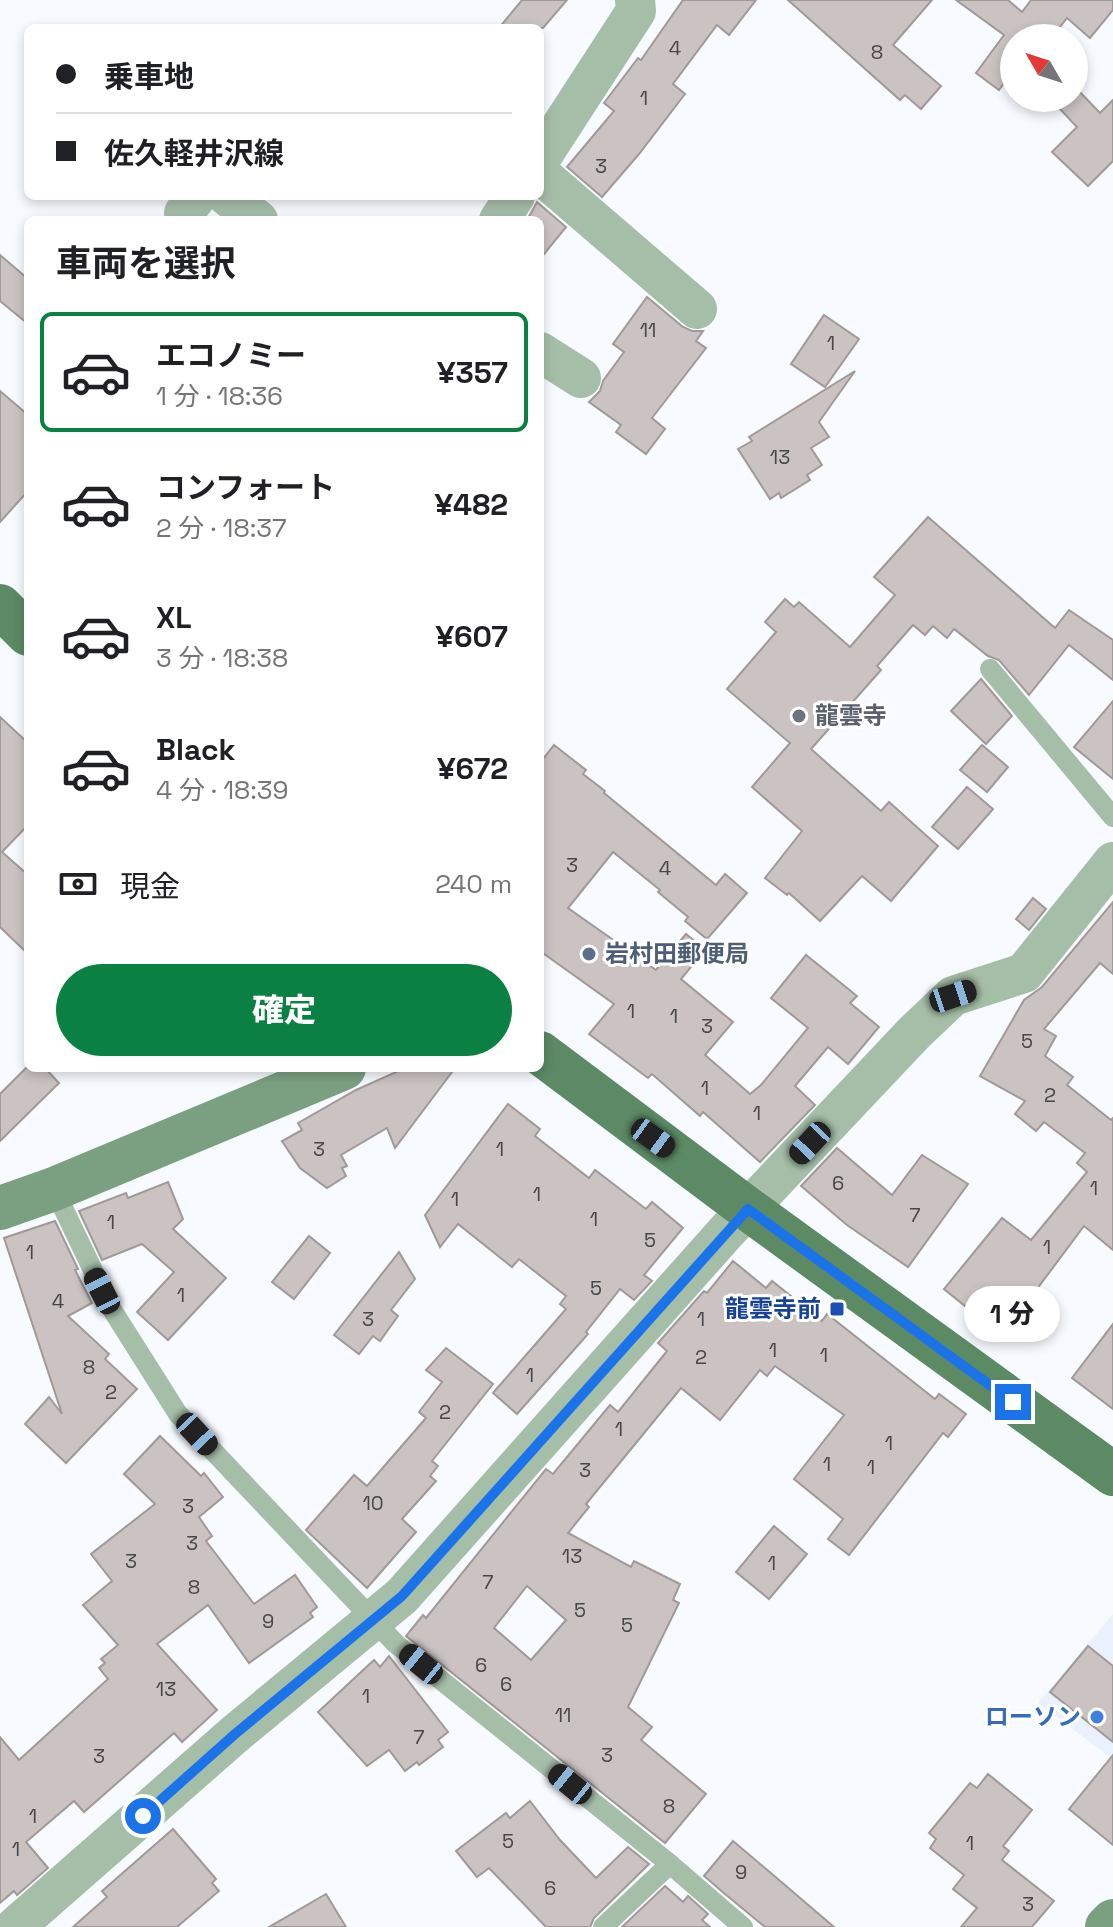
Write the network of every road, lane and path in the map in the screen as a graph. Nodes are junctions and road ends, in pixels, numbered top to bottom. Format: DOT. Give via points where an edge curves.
graph roads {
  1 [pos="635,0"];
  2 [pos="544,153"];
  3 [pos="544,177"];
  4 [pos="232,200"];
  5 [pos="253,216"];
  6 [pos="697,309"];
  7 [pos="544,355"];
  8 [pos="581,378"];
  9 [pos="0,606"];
  10 [pos="24,630"];
  11 [pos="990,669"];
  12 [pos="1113,817"];
  13 [pos="1113,862"];
  14 [pos="544,1056"];
  15 [pos="334,1072"];
  16 [pos="54,1189"];
  17 [pos="0,1208"];
  18 [pos="748,1209"];
  19 [pos="1113,1474"];
  20 [pos="374,1619"];
  21 [pos="670,1864"];
  22 [pos="1113,1921"];
  23 [pos="15,1927"];
  24 [pos="603,1927"];
  25 [pos="743,1927"];
  26 [pos="1107,1927"];
  1 -- 2 [label="street" via="636,11"];
  3 -- 6 [label="street"];
  4 -- 5 [label="street"];
  7 -- 8 [label="street"];
  9 -- 10 [label="main road"];
  11 -- 12 [label="lane"];
  13 -- 18 [label="street" via="1024,973 953,996"];
  14 -- 18 [label="main road"];
  15 -- 16 [label="street"];
  16 -- 17 [label="street"];
  16 -- 20 [label="lane" via="111,1308 178,1414"];
  18 -- 19 [label="main road"];
  18 -- 20 [label="street" via="424,1572"];
  20 -- 21 [label="lane" via="396,1644"];
  20 -- 23 [label="street"];
  21 -- 24 [label="lane"];
  21 -- 25 [label="lane"];
  22 -- 26 [label="street"];
}
